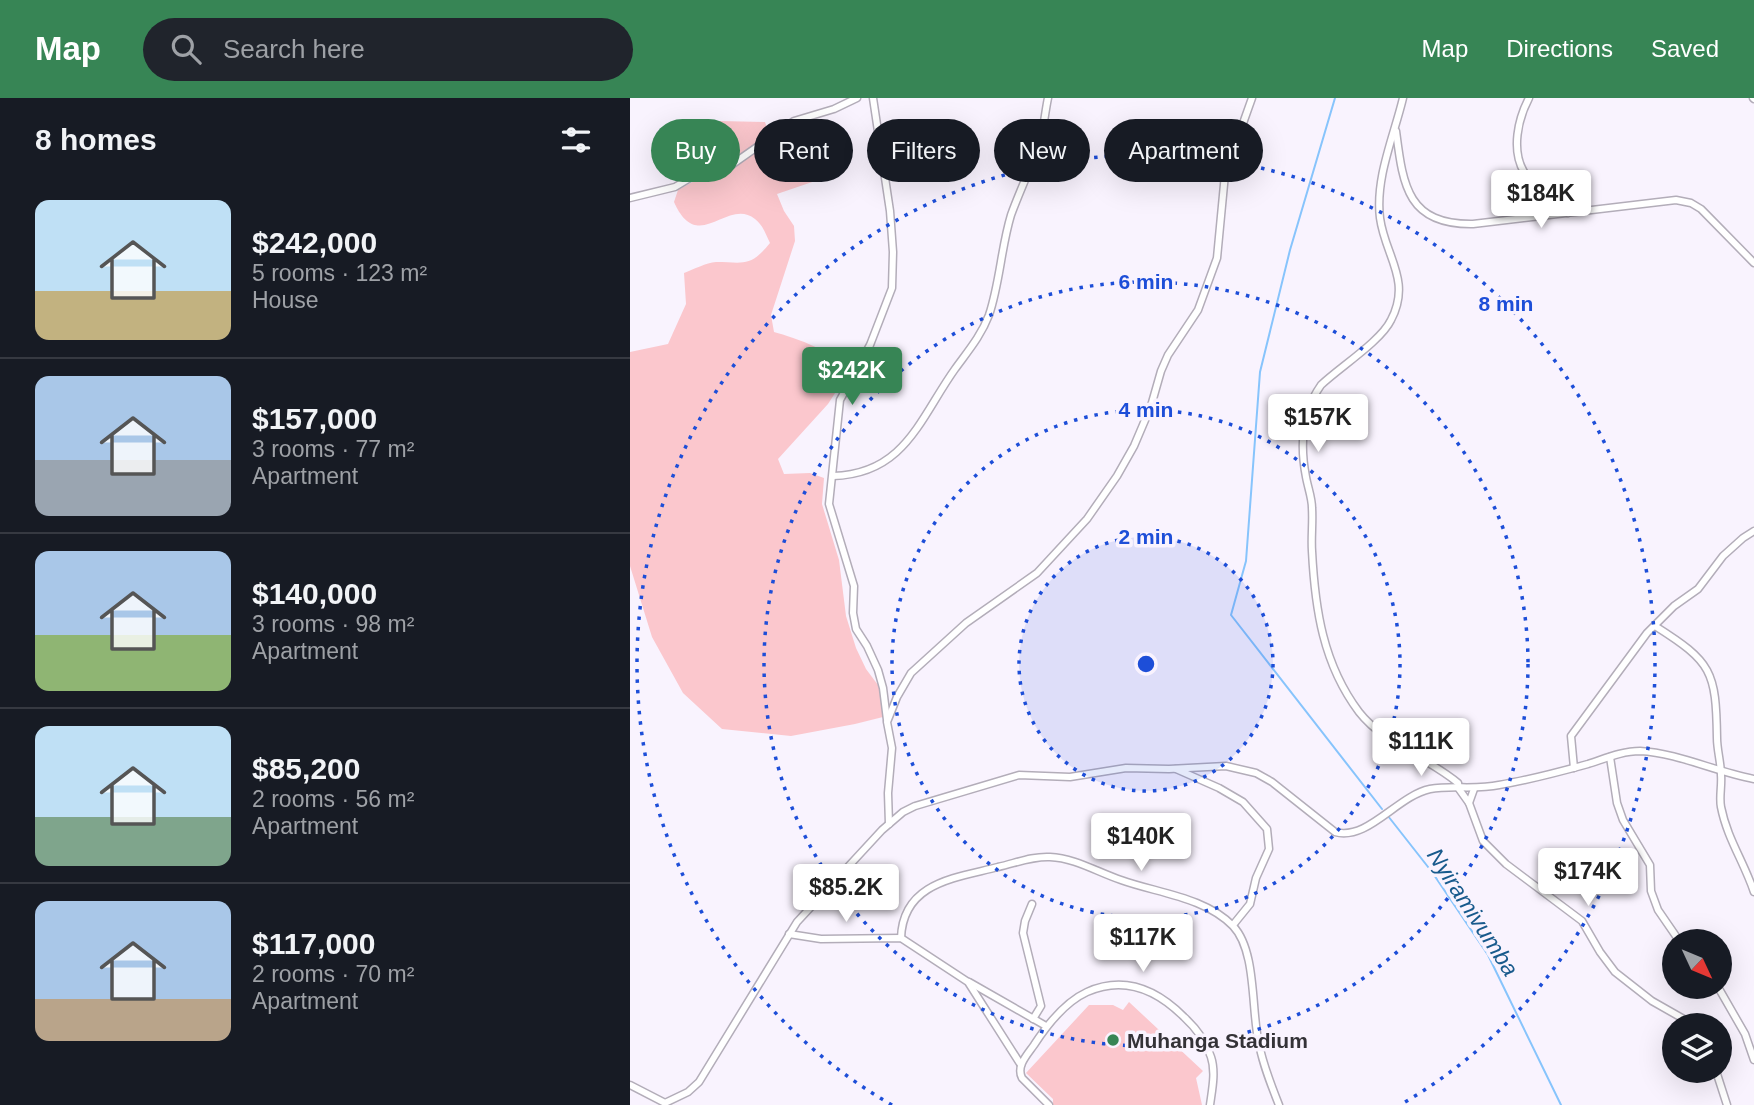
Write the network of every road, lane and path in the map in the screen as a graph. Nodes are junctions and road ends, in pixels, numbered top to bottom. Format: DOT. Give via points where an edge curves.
graph roads {
  1 [pos="857,98"];
  2 [pos="873,98"];
  3 [pos="1048,98"];
  4 [pos="1252,98"];
  5 [pos="1403,98"];
  6 [pos="1529,98"];
  7 [pos="1395,129"];
  8 [pos="630,198"];
  9 [pos="1568,214"];
  10 [pos="1754,263"];
  11 [pos="833,476"];
  12 [pos="1754,531"];
  13 [pos="1655,626"];
  14 [pos="887,722"];
  15 [pos="1610,757"];
  16 [pos="1574,768"];
  17 [pos="1176,769"];
  18 [pos="1721,771"];
  19 [pos="1754,779"];
  20 [pos="1459,789"];
  21 [pos="1474,789"];
  22 [pos="1469,803"];
  23 [pos="889,824"];
  24 [pos="1754,892"];
  25 [pos="1032,904"];
  26 [pos="1233,926"];
  27 [pos="1669,929"];
  28 [pos="789,934"];
  29 [pos="901,938"];
  30 [pos="968,982"];
  31 [pos="1725,999"];
  32 [pos="1673,1013"];
  33 [pos="1033,1019"];
  34 [pos="1046,1026"];
  35 [pos="1754,1060"];
  36 [pos="1021,1065"];
  37 [pos="1720,1083"];
  38 [pos="630,1085"];
  39 [pos="1049,1105"];
  40 [pos="1210,1105"];
  41 [pos="1279,1105"];
  42 [pos="1727,1105"];
  1 -- 8 [label="street" via="794,121 730,166 695,175 676,187"];
  2 -- 11 [label="street" via="890,211 892,288 870,345 840,400"];
  3 -- 11 [label="street" via="1042,132 1011,215 993,301 981,334 918,429 892,456 870,470"];
  4 -- 14 [label="street" via="1225,174 1217,258 1198,310 1168,355 1147,418 1126,461 1087,519 1037,573 966,623 911,673"];
  5 -- 7 [label="street"];
  6 -- 9 [label="street" via="1519,123 1521,165"];
  7 -- 9 [label="street" via="1403,181 1430,216 1456,224"];
  7 -- 20 [label="street" via="1379,198 1384,236 1401,286 1396,309 1387,327 1321,385 1306,417 1304,463 1312,504 1315,591 1327,651 1352,702 1373,727 1454,779"];
  9 -- 10 [label="street" via="1662,200 1685,201 1701,209"];
  11 -- 14 [label="street" via="829,504 854,586 856,629 878,670"];
  12 -- 13 [label="street"];
  13 -- 16 [label="street" via="1573,732"];
  13 -- 18 [label="street" via="1699,656 1710,678"];
  14 -- 23 [label="street" via="892,748"];
  15 -- 16 [label="street"];
  15 -- 18 [label="street" via="1657,753"];
  15 -- 27 [label="street" via="1617,803 1650,865 1651,891"];
  16 -- 21 [label="street"];
  17 -- 20 [label="street" via="1226,766 1256,773 1335,832 1343,833 1364,829 1422,792"];
  17 -- 23 [label="street" via="1134,767 1070,777 1019,775 915,806"];
  17 -- 26 [label="street" via="1243,802 1267,829 1269,849 1250,904"];
  18 -- 19 [label="street"];
  18 -- 24 [label="street" via="1725,826"];
  20 -- 21 [label="street"];
  20 -- 22 [label="street"];
  21 -- 22 [label="street"];
  22 -- 32 [label="street" via="1479,836 1492,850 1582,921 1608,964 1630,985"];
  23 -- 28 [label="street"];
  25 -- 33 [label="street" via="1023,933 1041,1006"];
  26 -- 29 [label="street" via="1192,901 1142,888 1064,858 1042,856 938,883 908,909"];
  26 -- 41 [label="street" via="1246,954 1258,1043"];
  28 -- 29 [label="street" via="821,939"];
  28 -- 38 [label="street" via="694,1087 665,1103"];
  29 -- 30 [label="street"];
  30 -- 33 [label="street"];
  30 -- 36 [label="street"];
  31 -- 35 [label="street"];
  33 -- 34 [label="street"];
  34 -- 36 [label="street"];
  34 -- 40 [label="street" via="1072,1002 1096,989 1139,987 1160,995 1203,1039 1213,1071"];
  36 -- 39 [label="street" via="1022,1078"];
  37 -- 42 [label="street"];
}
